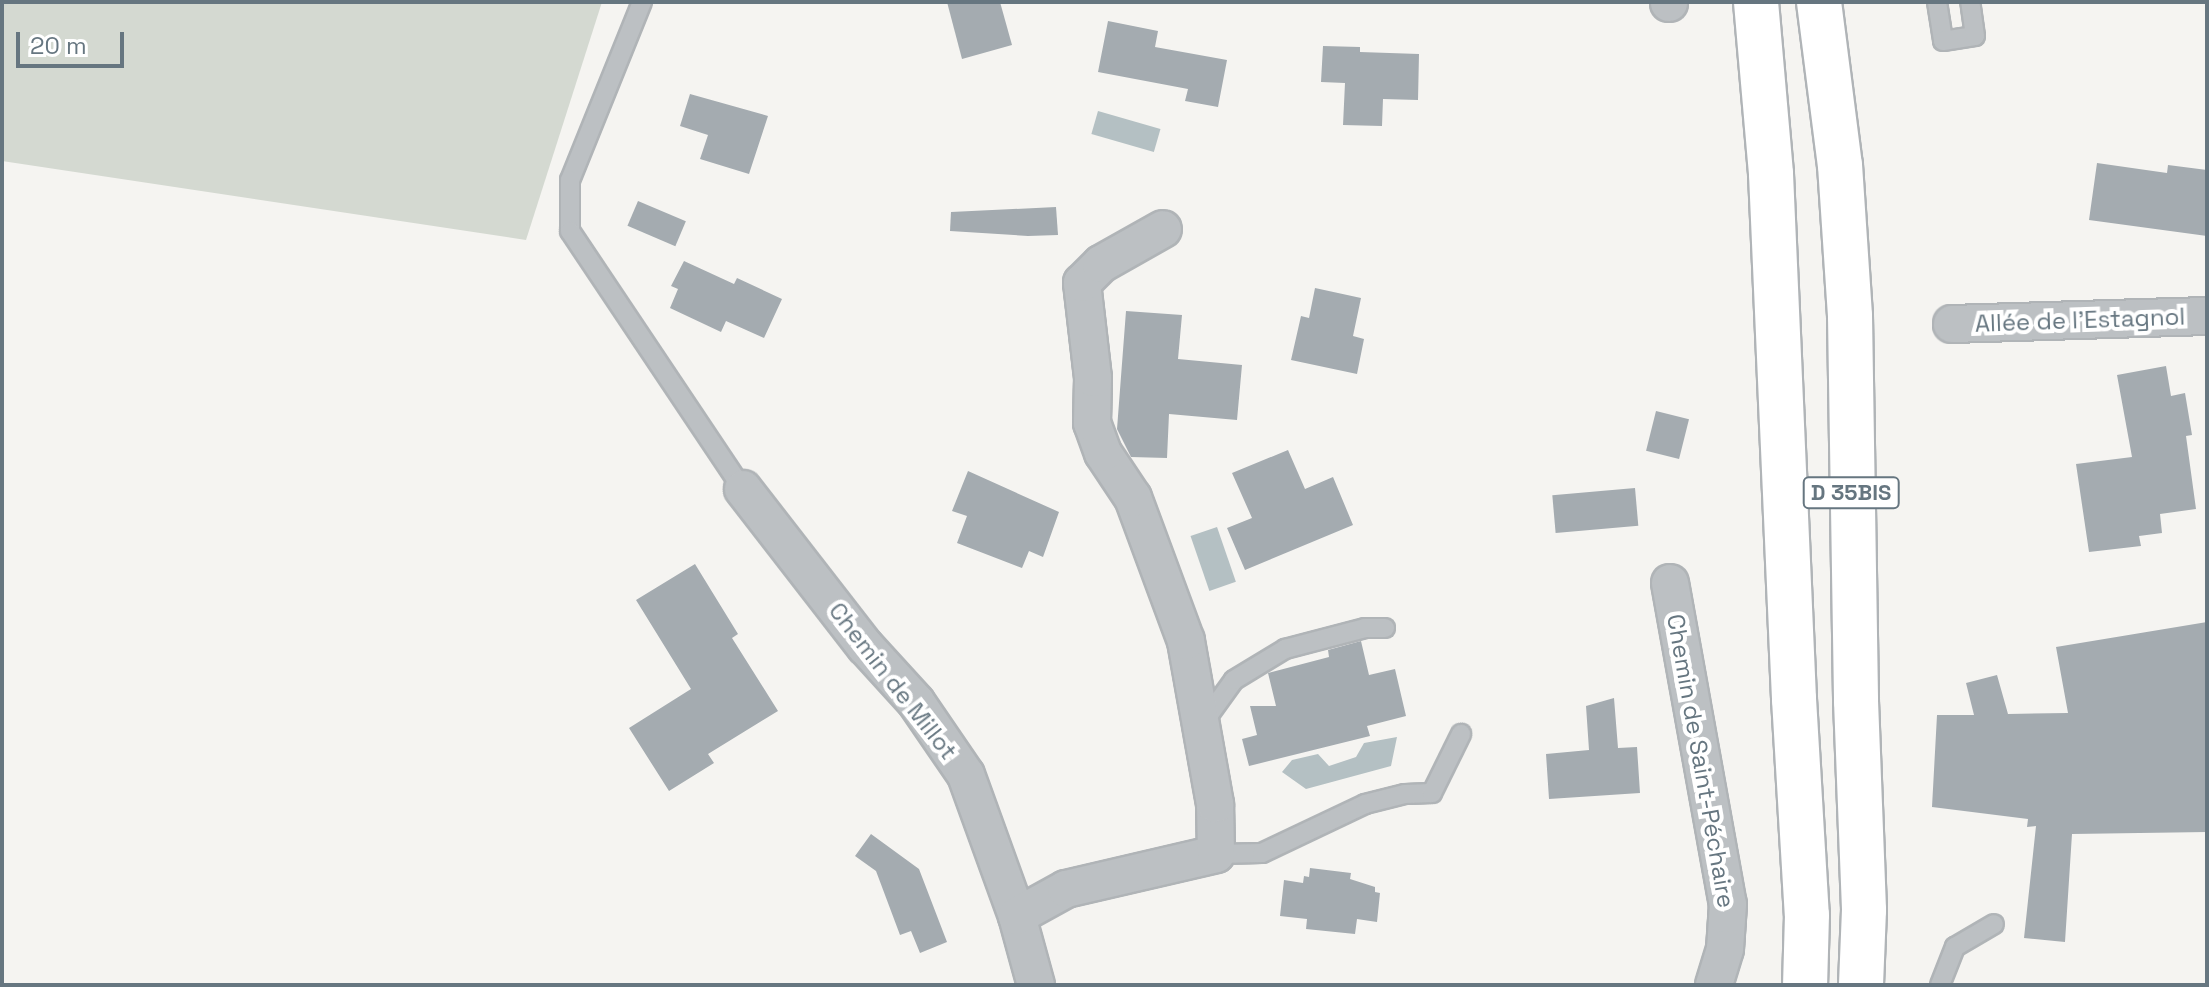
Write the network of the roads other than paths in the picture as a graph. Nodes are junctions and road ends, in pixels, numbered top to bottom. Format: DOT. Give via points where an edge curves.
graph roads {
  1 [pos="642,2"];
  2 [pos="1756,2"];
  3 [pos="1819,2"];
  4 [pos="1937,2"];
  5 [pos="1970,2"];
  6 [pos="1163,229"];
  7 [pos="2207,316"];
  8 [pos="1952,324"];
  9 [pos="743,489"];
  10 [pos="1670,583"];
  11 [pos="1385,628"];
  12 [pos="1201,725"];
  13 [pos="1461,734"];
  14 [pos="1216,854"];
  15 [pos="1017,916"];
  16 [pos="1994,924"];
  17 [pos="1036,985"];
  18 [pos="1714,985"];
  19 [pos="1805,985"];
  20 [pos="1861,985"];
  21 [pos="1940,985"];
  1 -- 9 [label="lane" via="570,180 570,231"];
  2 -- 19 [label="main road, D 35BIS" via="1771,174 1807,915"];
  3 -- 20 [label="main road, D 35BIS" via="1840,165 1850,316 1864,910"];
  4 -- 5 [label="lane" via="1943,41 1975,36"];
  6 -- 12 [label="street" via="1101,264 1082,283 1093,378 1092,423 1103,453 1133,498 1186,641"];
  7 -- 8 [label="street, Allée de l'Estagnol"];
  9 -- 15 [label="street, Chemin de Millot" via="865,646 916,702 966,775"];
  10 -- 18 [label="street, Chemin de Saint-Péchaire" via="1728,904 1725,949"];
  11 -- 12 [label="lane" via="1365,628 1285,649 1234,680"];
  12 -- 14 [label="street" via="1215,804"];
  13 -- 14 [label="lane" via="1432,793 1365,804 1262,853"];
  14 -- 15 [label="street" via="1066,889"];
  15 -- 17 [label="street, Chemin de Millot"];
  16 -- 21 [label="lane" via="1955,947"];
}
